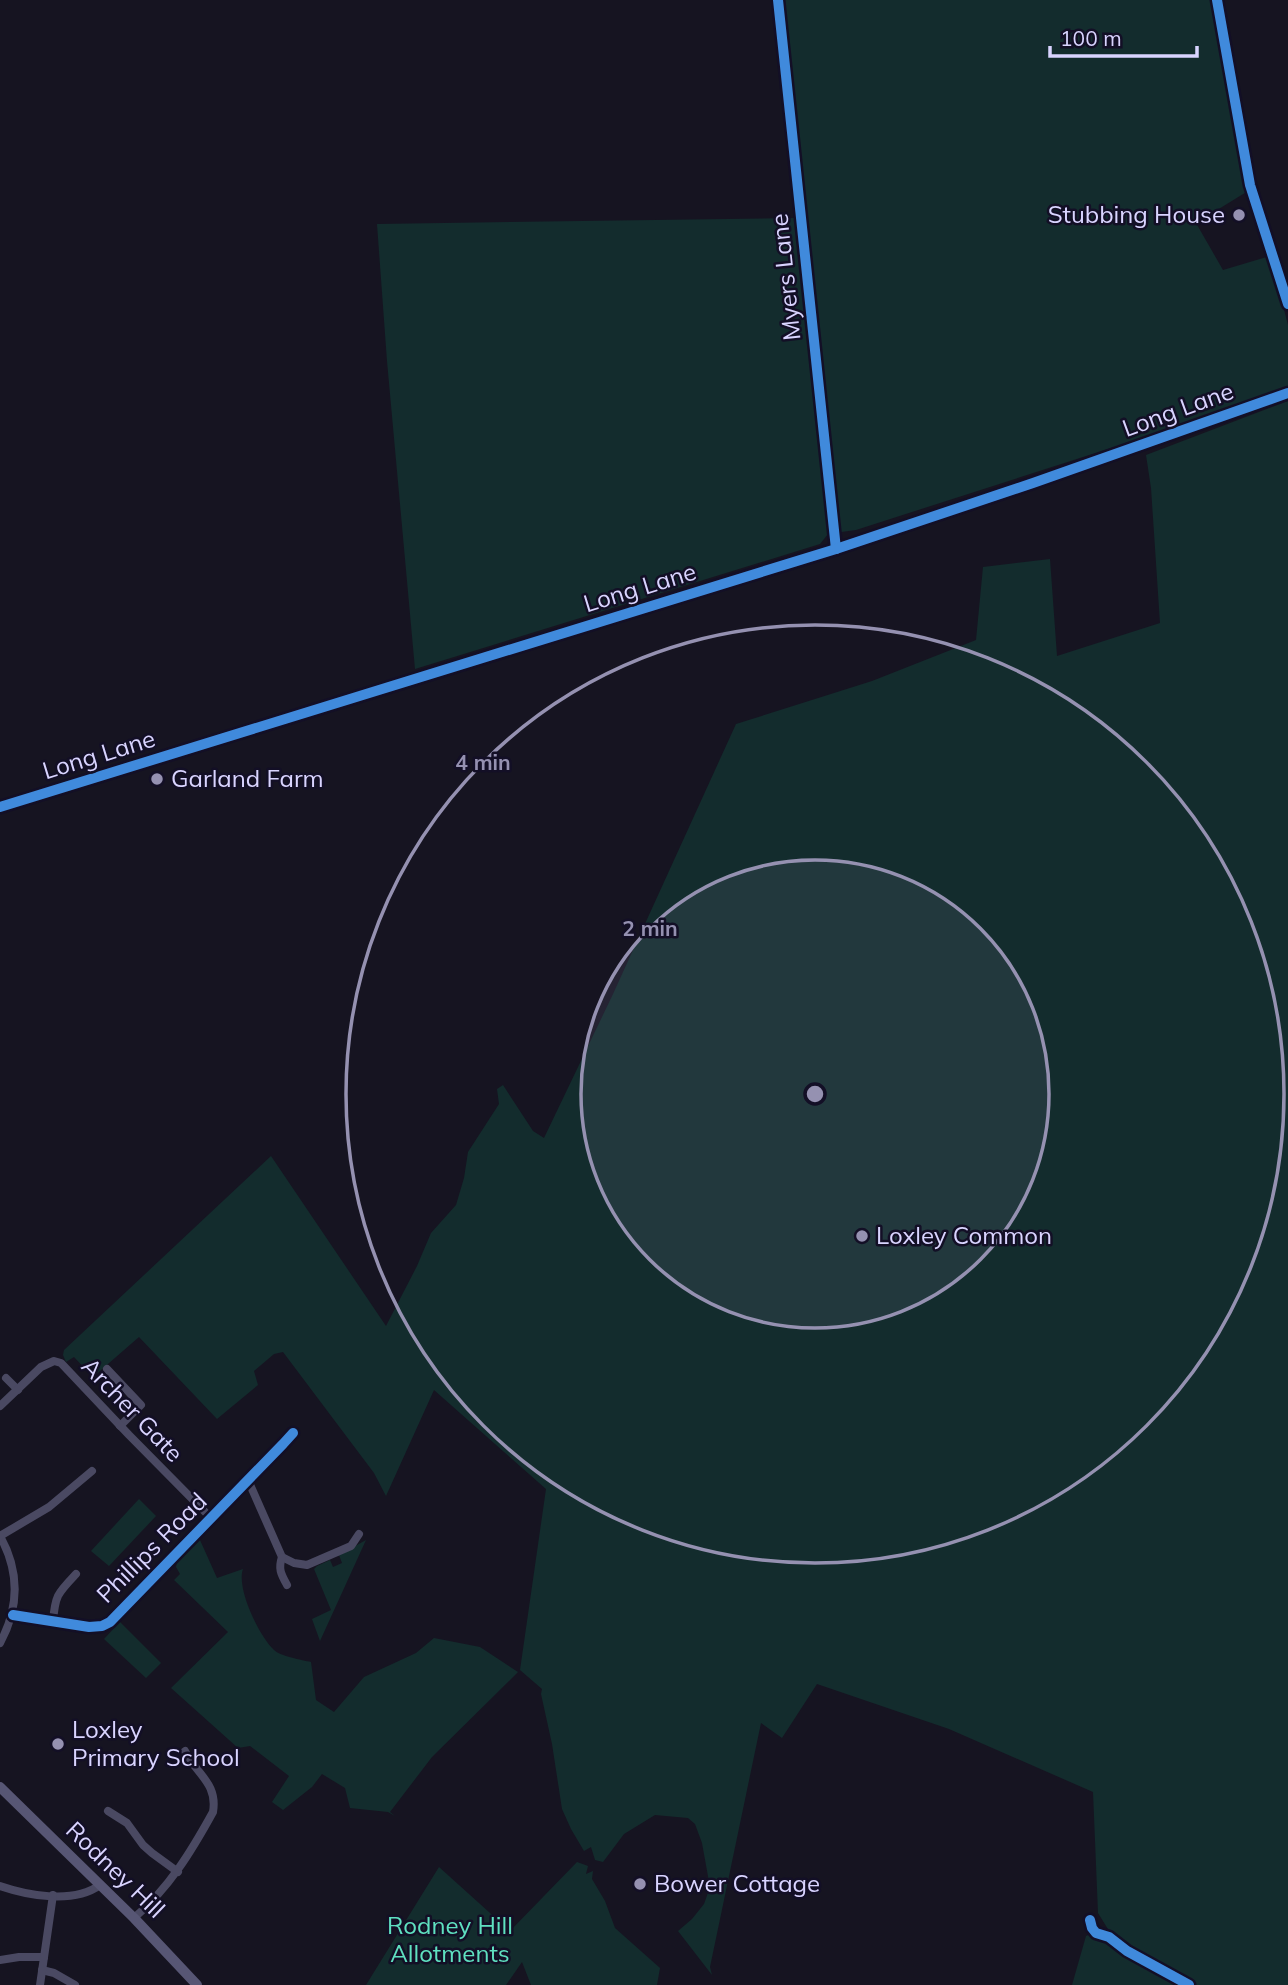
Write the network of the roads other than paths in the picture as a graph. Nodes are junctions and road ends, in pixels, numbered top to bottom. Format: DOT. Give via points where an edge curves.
graph roads {
  1 [pos="778,0"];
  2 [pos="1217,0"];
  3 [pos="1288,304"];
  4 [pos="1288,393"];
  5 [pos="836,549"];
  6 [pos="0,807"];
  7 [pos="107,1368"];
  8 [pos="6,1378"];
  9 [pos="18,1390"];
  10 [pos="0,1406"];
  11 [pos="120,1426"];
  12 [pos="293,1433"];
  13 [pos="92,1471"];
  14 [pos="248,1480"];
  15 [pos="211,1518"];
  16 [pos="359,1534"];
  17 [pos="0,1536"];
  18 [pos="282,1557"];
  19 [pos="76,1574"];
  20 [pos="287,1585"];
  21 [pos="13,1615"];
  22 [pos="53,1622"];
  23 [pos="0,1643"];
  24 [pos="185,1751"];
  25 [pos="0,1787"];
  26 [pos="108,1811"];
  27 [pos="178,1872"];
  28 [pos="100,1885"];
  29 [pos="0,1886"];
  30 [pos="52,1895"];
  31 [pos="134,1918"];
  32 [pos="44,1956"];
  33 [pos="0,1960"];
  34 [pos="42,1970"];
  35 [pos="40,1985"];
  36 [pos="75,1985"];
  37 [pos="197,1985"];
  1 -- 5 [label="street, Myers Lane"];
  2 -- 3 [label="street" via="1250,185"];
  4 -- 5 [label="street, Long Lane"];
  5 -- 6 [label="street, Long Lane"];
  7 -- 11 [label="street" via="145,1403"];
  8 -- 9 [label="street"];
  9 -- 10 [label="street"];
  9 -- 11 [label="street, Archer Gate" via="41,1367 61,1363"];
  11 -- 15 [label="street, Archer Gate"];
  12 -- 14 [label="street, Phillips Road"];
  13 -- 17 [label="street" via="49,1507"];
  14 -- 15 [label="street, Phillips Road"];
  14 -- 18 [label="street"];
  15 -- 22 [label="street, Phillips Road" via="110,1622 94,1628"];
  16 -- 18 [label="street" via="351,1546 307,1565"];
  17 -- 21 [label="street" via="12,1565"];
  18 -- 20 [label="street" via="280,1572"];
  19 -- 22 [label="street" via="57,1594"];
  21 -- 22 [label="street, Phillips Road"];
  21 -- 23 [label="street"];
  24 -- 27 [label="street" via="210,1786 215,1803"];
  25 -- 28 [label="street, Rodney Hill"];
  26 -- 27 [label="street"];
  27 -- 31 [label="street"];
  28 -- 30 [label="street" via="76,1895"];
  28 -- 31 [label="street, Rodney Hill"];
  29 -- 30 [label="street"];
  30 -- 32 [label="street"];
  31 -- 37 [label="street, Rodney Hill"];
  32 -- 33 [label="street"];
  32 -- 34 [label="street"];
  34 -- 35 [label="street"];
  34 -- 36 [label="street"];
}
